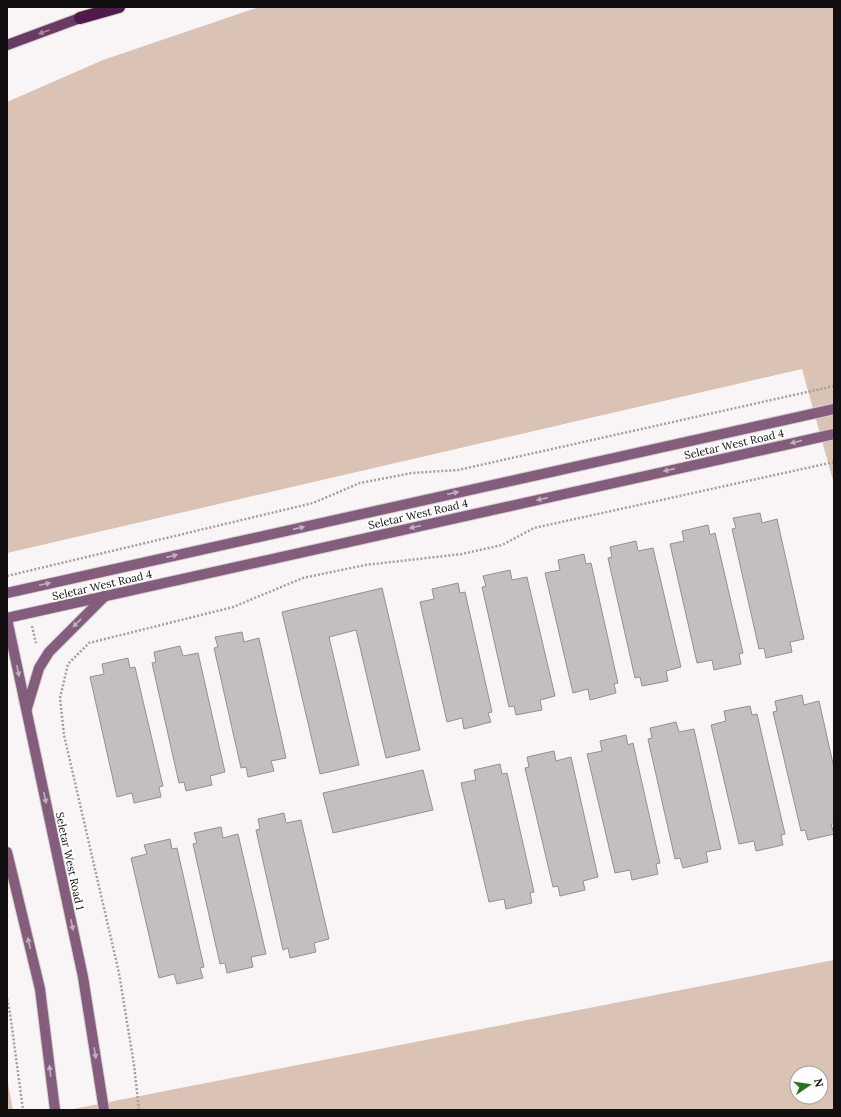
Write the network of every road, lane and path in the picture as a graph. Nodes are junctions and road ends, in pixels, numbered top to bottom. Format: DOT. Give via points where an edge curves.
graph roads {
  1 [pos="109,7"];
  2 [pos="119,7"];
  3 [pos="80,18"];
  4 [pos="7,45"];
  5 [pos="834,386"];
  6 [pos="834,409"];
  7 [pos="834,434"];
  8 [pos="834,462"];
  9 [pos="7,576"];
  10 [pos="7,593"];
  11 [pos="105,596"];
  12 [pos="7,619"];
  13 [pos="26,710"];
  14 [pos="7,852"];
  15 [pos="7,999"];
  16 [pos="23,1110"];
  17 [pos="55,1110"];
  18 [pos="104,1110"];
  19 [pos="139,1110"];
  1 -- 3 [label="main road"];
  2 -- 3 [label="highway"];
  3 -- 4 [label="main road, one-way"];
  5 -- 9 [label="path" via="458,470 412,473 360,483 313,503"];
  10 -- 6 [label="main road, Seletar West Road 4, one-way"];
  7 -- 11 [label="main road, Seletar West Road 4, one-way"];
  8 -- 19 [label="path" via="534,528 502,545 462,554 365,565 303,578 233,606 89,643 68,664 60,698 64,735 119,973"];
  11 -- 12 [label="main road, Seletar West Road 4"];
  11 -- 13 [label="main road, one-way" via="49,652 39,668"];
  12 -- 13 [label="main road, Seletar West Road 1, one-way"];
  13 -- 18 [label="main road, Seletar West Road 1, one-way" via="82,977"];
  17 -- 14 [label="main road, one-way" via="40,989"];
  15 -- 16 [label="path"];
}
